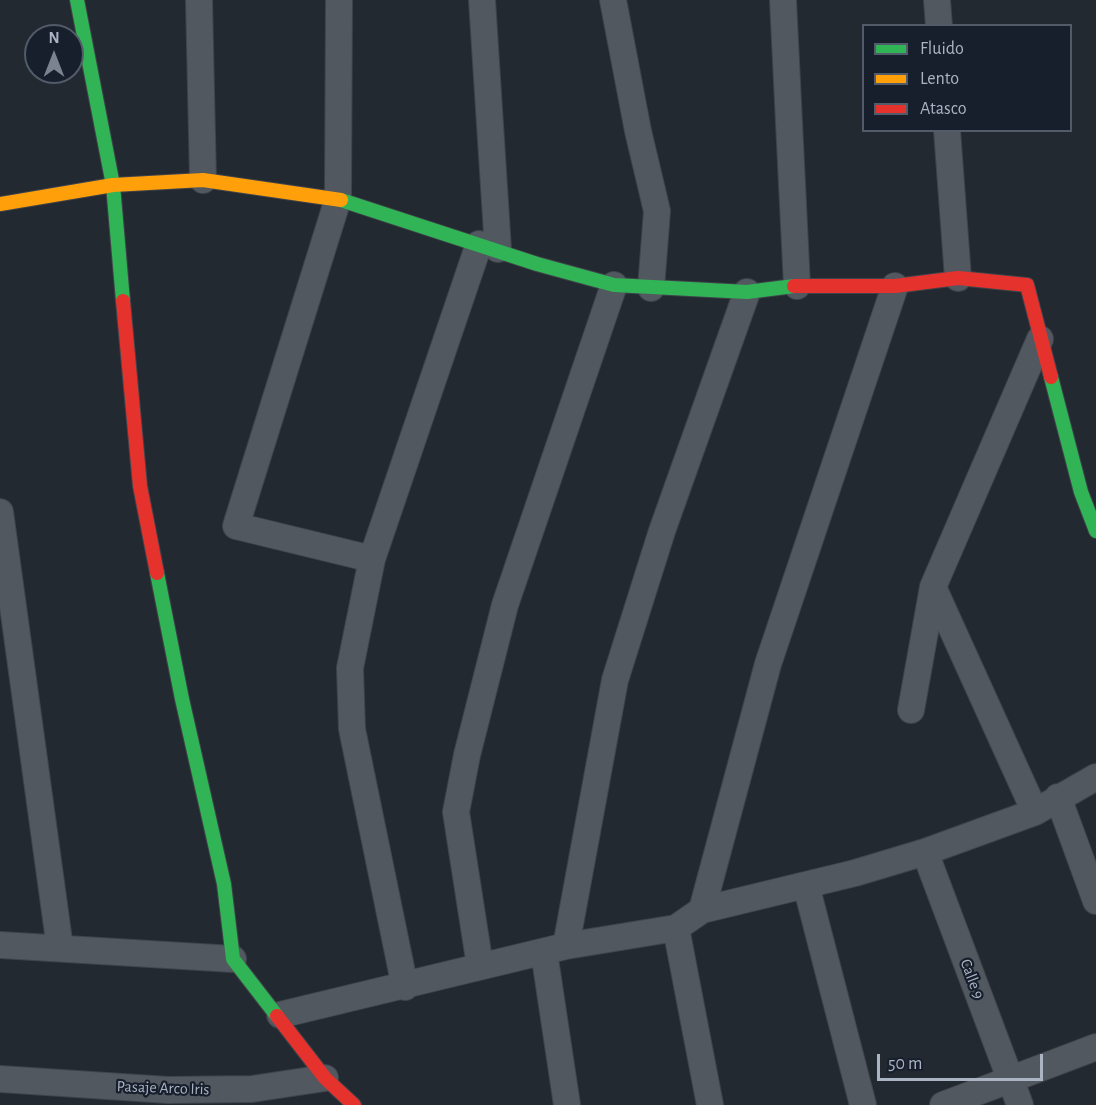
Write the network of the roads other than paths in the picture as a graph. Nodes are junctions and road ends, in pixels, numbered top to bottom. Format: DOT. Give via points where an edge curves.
graph roads {
  1 [pos="77,0"];
  2 [pos="199,0"];
  3 [pos="339,0"];
  4 [pos="482,0"];
  5 [pos="613,0"];
  6 [pos="783,0"];
  7 [pos="937,0"];
  8 [pos="939,24"];
  9 [pos="947,132"];
  10 [pos="203,180"];
  11 [pos="113,185"];
  12 [pos="338,199"];
  13 [pos="0,204"];
  14 [pos="488,247"];
  15 [pos="958,278"];
  16 [pos="614,285"];
  17 [pos="797,286"];
  18 [pos="895,286"];
  19 [pos="651,288"];
  20 [pos="747,292"];
  21 [pos="1040,339"];
  22 [pos="0,512"];
  23 [pos="1096,531"];
  24 [pos="372,559"];
  25 [pos="933,586"];
  26 [pos="911,711"];
  27 [pos="1096,777"];
  28 [pos="1058,797"];
  29 [pos="1035,812"];
  30 [pos="925,852"];
  31 [pos="806,885"];
  32 [pos="1096,901"];
  33 [pos="702,910"];
  34 [pos="676,928"];
  35 [pos="0,945"];
  36 [pos="60,948"];
  37 [pos="555,949"];
  38 [pos="233,959"];
  39 [pos="480,966"];
  40 [pos="405,987"];
  41 [pos="280,1015"];
  42 [pos="1096,1047"];
  43 [pos="325,1078"];
  44 [pos="0,1079"];
  45 [pos="1010,1079"];
  46 [pos="354,1105"];
  47 [pos="567,1105"];
  48 [pos="710,1105"];
  49 [pos="863,1105"];
  50 [pos="943,1105"];
  51 [pos="1020,1105"];
  1 -- 11 [label="street"];
  2 -- 10 [label="street"];
  3 -- 12 [label="street"];
  4 -- 14 [label="street"];
  5 -- 19 [label="street" via="657,211"];
  6 -- 17 [label="street"];
  7 -- 8 [label="street"];
  9 -- 15 [label="street"];
  10 -- 11 [label="street"];
  10 -- 12 [label="street"];
  11 -- 13 [label="street"];
  11 -- 38 [label="street" via="140,486 224,884"];
  12 -- 14 [label="street"];
  12 -- 24 [label="street" via="236,526"];
  14 -- 16 [label="street"];
  14 -- 24 [label="street"];
  15 -- 18 [label="street"];
  15 -- 21 [label="street" via="1027,285"];
  16 -- 19 [label="street"];
  16 -- 39 [label="street" via="506,605 467,755 456,812"];
  17 -- 18 [label="street"];
  17 -- 20 [label="street"];
  18 -- 33 [label="street" via="768,664"];
  19 -- 20 [label="street"];
  20 -- 37 [label="street" via="662,531 615,680"];
  21 -- 23 [label="street" via="1081,492"];
  21 -- 25 [label="street"];
  22 -- 36 [label="street"];
  24 -- 40 [label="street" via="350,668 352,729"];
  25 -- 26 [label="street"];
  25 -- 29 [label="street"];
  27 -- 28 [label="street"];
  28 -- 29 [label="street"];
  28 -- 32 [label="street"];
  29 -- 30 [label="street"];
  30 -- 31 [label="street"];
  30 -- 45 [label="street, Calle 9"];
  31 -- 33 [label="street"];
  31 -- 49 [label="street"];
  33 -- 34 [label="street"];
  34 -- 37 [label="street"];
  34 -- 48 [label="street"];
  35 -- 36 [label="street"];
  36 -- 38 [label="street"];
  37 -- 39 [label="street"];
  37 -- 47 [label="street"];
  38 -- 41 [label="street"];
  39 -- 40 [label="street"];
  40 -- 41 [label="street"];
  41 -- 43 [label="street"];
  42 -- 45 [label="street"];
  43 -- 44 [label="street, Pasaje Arco Iris" via="252,1089 168,1090"];
  43 -- 46 [label="street"];
  45 -- 50 [label="street"];
  45 -- 51 [label="street, Calle 9"];
}
